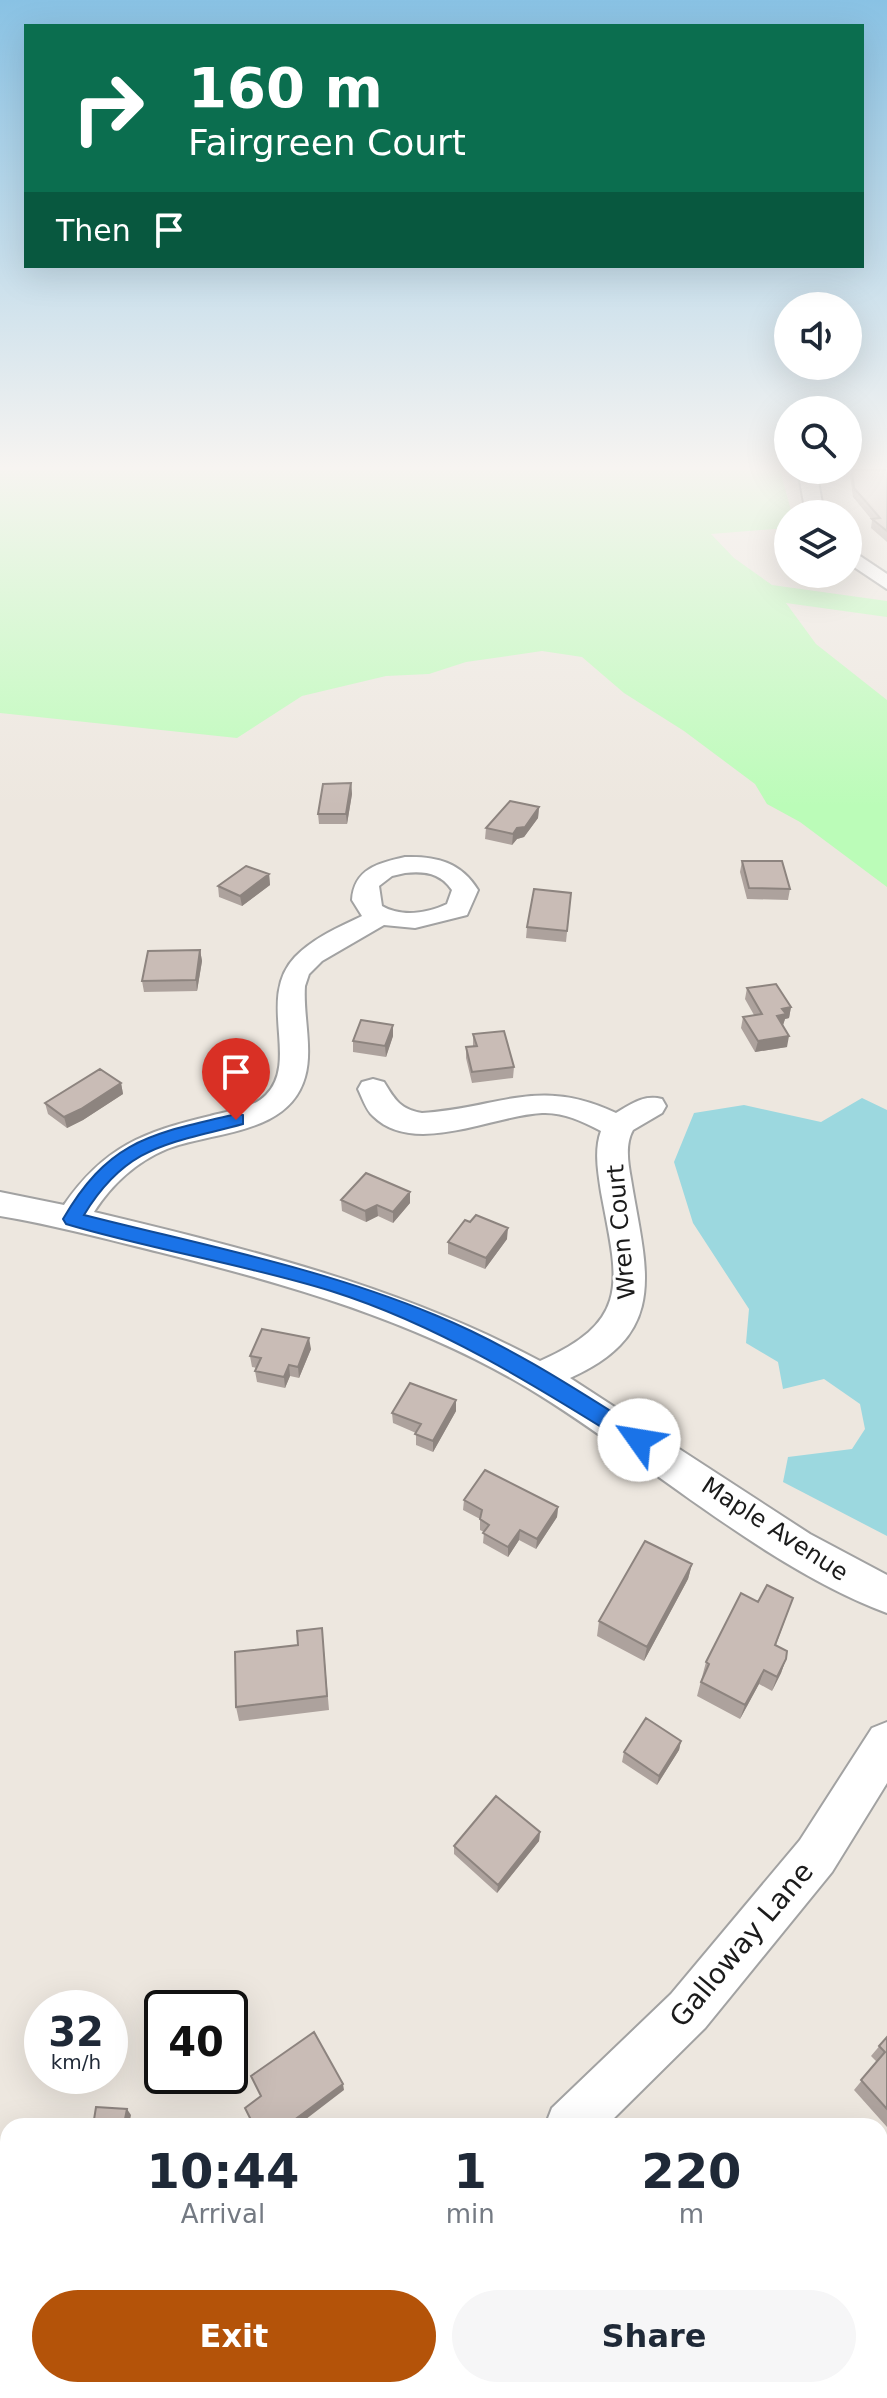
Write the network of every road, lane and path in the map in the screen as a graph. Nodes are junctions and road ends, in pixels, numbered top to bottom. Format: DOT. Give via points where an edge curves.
graph roads {
  1 [pos="382,916"];
  2 [pos="373,1089"];
  3 [pos="651,1106"];
  4 [pos="619,1127"];
  5 [pos="0,1204"];
  6 [pos="72,1219"];
  7 [pos="538,1377"];
  8 [pos="887,1595"];
  9 [pos="887,1743"];
  10 [pos="578,2118"];
  1 -- 6 [label="street" via="317,953 295,974 291,1073 276,1103 140,1147 111,1167"];
  2 -- 4 [label="street" via="382,1109 415,1121 461,1122 544,1103 572,1106"];
  3 -- 4 [label="street"];
  4 -- 7 [label="street, Wren Court" via="613,1172 625,1231 628,1311 595,1349"];
  5 -- 6 [label="street, Maple Avenue"];
  6 -- 7 [label="street, Maple Avenue" via="334,1284 431,1321"];
  7 -- 8 [label="street, Maple Avenue" via="665,1456 825,1567"];
  9 -- 10 [label="street, Galloway Lane" via="816,1856 688,2011"];
}
